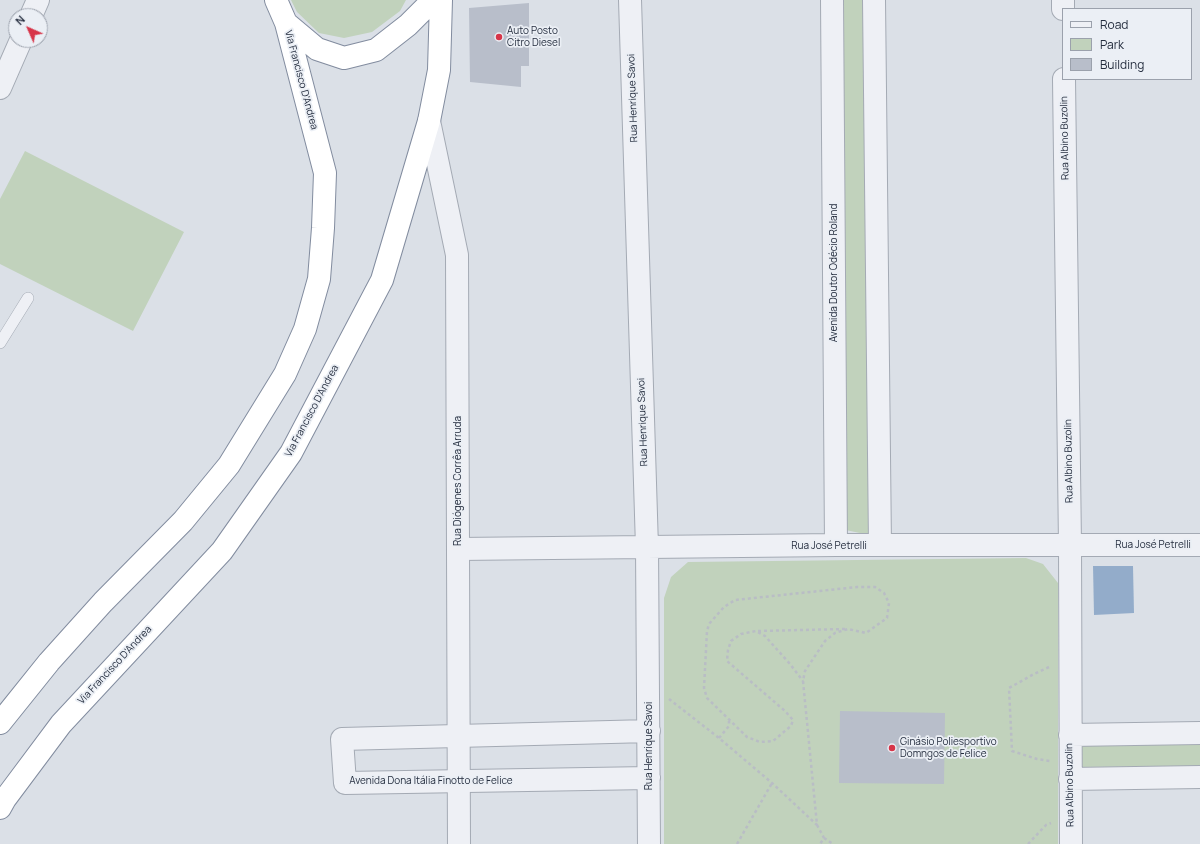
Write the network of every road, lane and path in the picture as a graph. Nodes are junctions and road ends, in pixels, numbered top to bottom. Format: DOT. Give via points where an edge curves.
graph roads {
  1 [pos="276,0"];
  2 [pos="433,0"];
  3 [pos="440,0"];
  4 [pos="630,0"];
  5 [pos="832,0"];
  6 [pos="874,0"];
  7 [pos="286,23"];
  8 [pos="18,48"];
  9 [pos="1064,80"];
  10 [pos="0,88"];
  11 [pos="429,121"];
  12 [pos="28,298"];
  13 [pos="0,343"];
  14 [pos="836,545"];
  15 [pos="880,545"];
  16 [pos="1070,545"];
  17 [pos="1200,545"];
  18 [pos="647,547"];
  19 [pos="458,549"];
  20 [pos="848,629"];
  21 [pos="756,631"];
  22 [pos="1070,659"];
  23 [pos="803,681"];
  24 [pos="648,683"];
  25 [pos="730,721"];
  26 [pos="0,723"];
  27 [pos="649,731"];
  28 [pos="1200,733"];
  29 [pos="1070,735"];
  30 [pos="459,736"];
  31 [pos="719,738"];
  32 [pos="1070,771"];
  33 [pos="1200,777"];
  34 [pos="649,778"];
  35 [pos="459,781"];
  36 [pos="772,783"];
  37 [pos="0,808"];
  38 [pos="1052,823"];
  39 [pos="817,825"];
  40 [pos="824,838"];
  41 [pos="459,844"];
  42 [pos="649,844"];
  43 [pos="737,844"];
  44 [pos="820,844"];
  45 [pos="833,844"];
  46 [pos="1028,844"];
  47 [pos="1071,844"];
  1 -- 7 [label="highway, Via Francisco D'Andrea"];
  2 -- 7 [label="highway" via="408,25 376,50 344,58 317,49"];
  3 -- 11 [label="highway, Via Francisco D'Andrea" via="439,70"];
  4 -- 18 [label="street, Rua Henrique Savoi"];
  5 -- 14 [label="street, Avenida Doutor Odécio Roland"];
  6 -- 15 [label="street"];
  7 -- 26 [label="highway, Via Francisco D'Andrea" via="325,173 319,279 305,329 285,374 229,465 183,522 103,602 49,662"];
  8 -- 10 [label="street"];
  9 -- 16 [label="street, Rua Albino Buzolin"];
  11 -- 19 [label="street, Rua Diógenes Corrêa Arruda" via="456,255"];
  11 -- 37 [label="highway, Via Francisco D'Andrea" via="382,280 291,453 222,551 61,724"];
  12 -- 13 [label="lane"];
  14 -- 15 [label="street, Rua José Petrelli"];
  14 -- 18 [label="street, Rua José Petrelli"];
  15 -- 16 [label="street, Rua José Petrelli"];
  16 -- 17 [label="street, Rua José Petrelli"];
  16 -- 22 [label="street, Rua Albino Buzolin"];
  18 -- 19 [label="street, Rua José Petrelli"];
  18 -- 24 [label="street, Rua Henrique Savoi"];
  19 -- 30 [label="street, Rua Diógenes Corrêa Arruda"];
  20 -- 21 [label="path"];
  20 -- 23 [label="path" via="835,633 825,641 805,671"];
  20 -- 25 [label="path" via="866,633 886,618 889,603 884,593 875,587 857,587 735,600 724,607 709,624 707,631 704,688 707,698"];
  21 -- 23 [label="path" via="765,636"];
  21 -- 25 [label="path" via="741,634 731,641 727,661 793,720 791,726 773,741 760,742 747,737"];
  22 -- 29 [label="street, Rua Albino Buzolin"];
  22 -- 32 [label="path" via="1009,688 1012,751"];
  23 -- 39 [label="path"];
  24 -- 27 [label="street, Rua Henrique Savoi"];
  24 -- 31 [label="path"];
  25 -- 31 [label="path"];
  27 -- 30 [label="street, Avenida Dona Itália Finotto de Felice"];
  27 -- 34 [label="street, Rua Henrique Savoi"];
  28 -- 29 [label="street"];
  29 -- 32 [label="street, Rua Albino Buzolin"];
  30 -- 35 [label="street, Rua Diógenes Corrêa Arruda"];
  30 -- 35 [label="street, Avenida Dona Itália Finotto de Felice" via="342,739 345,783"];
  31 -- 36 [label="path"];
  32 -- 33 [label="street"];
  32 -- 47 [label="street, Rua Albino Buzolin"];
  34 -- 35 [label="street, Avenida Dona Itália Finotto de Felice"];
  34 -- 42 [label="street, Rua Henrique Savoi"];
  35 -- 41 [label="street, Rua Diógenes Corrêa Arruda"];
  36 -- 39 [label="path"];
  36 -- 43 [label="path"];
  38 -- 46 [label="path" via="1046,825"];
  39 -- 40 [label="path"];
  40 -- 44 [label="path"];
  40 -- 45 [label="path"];
}
